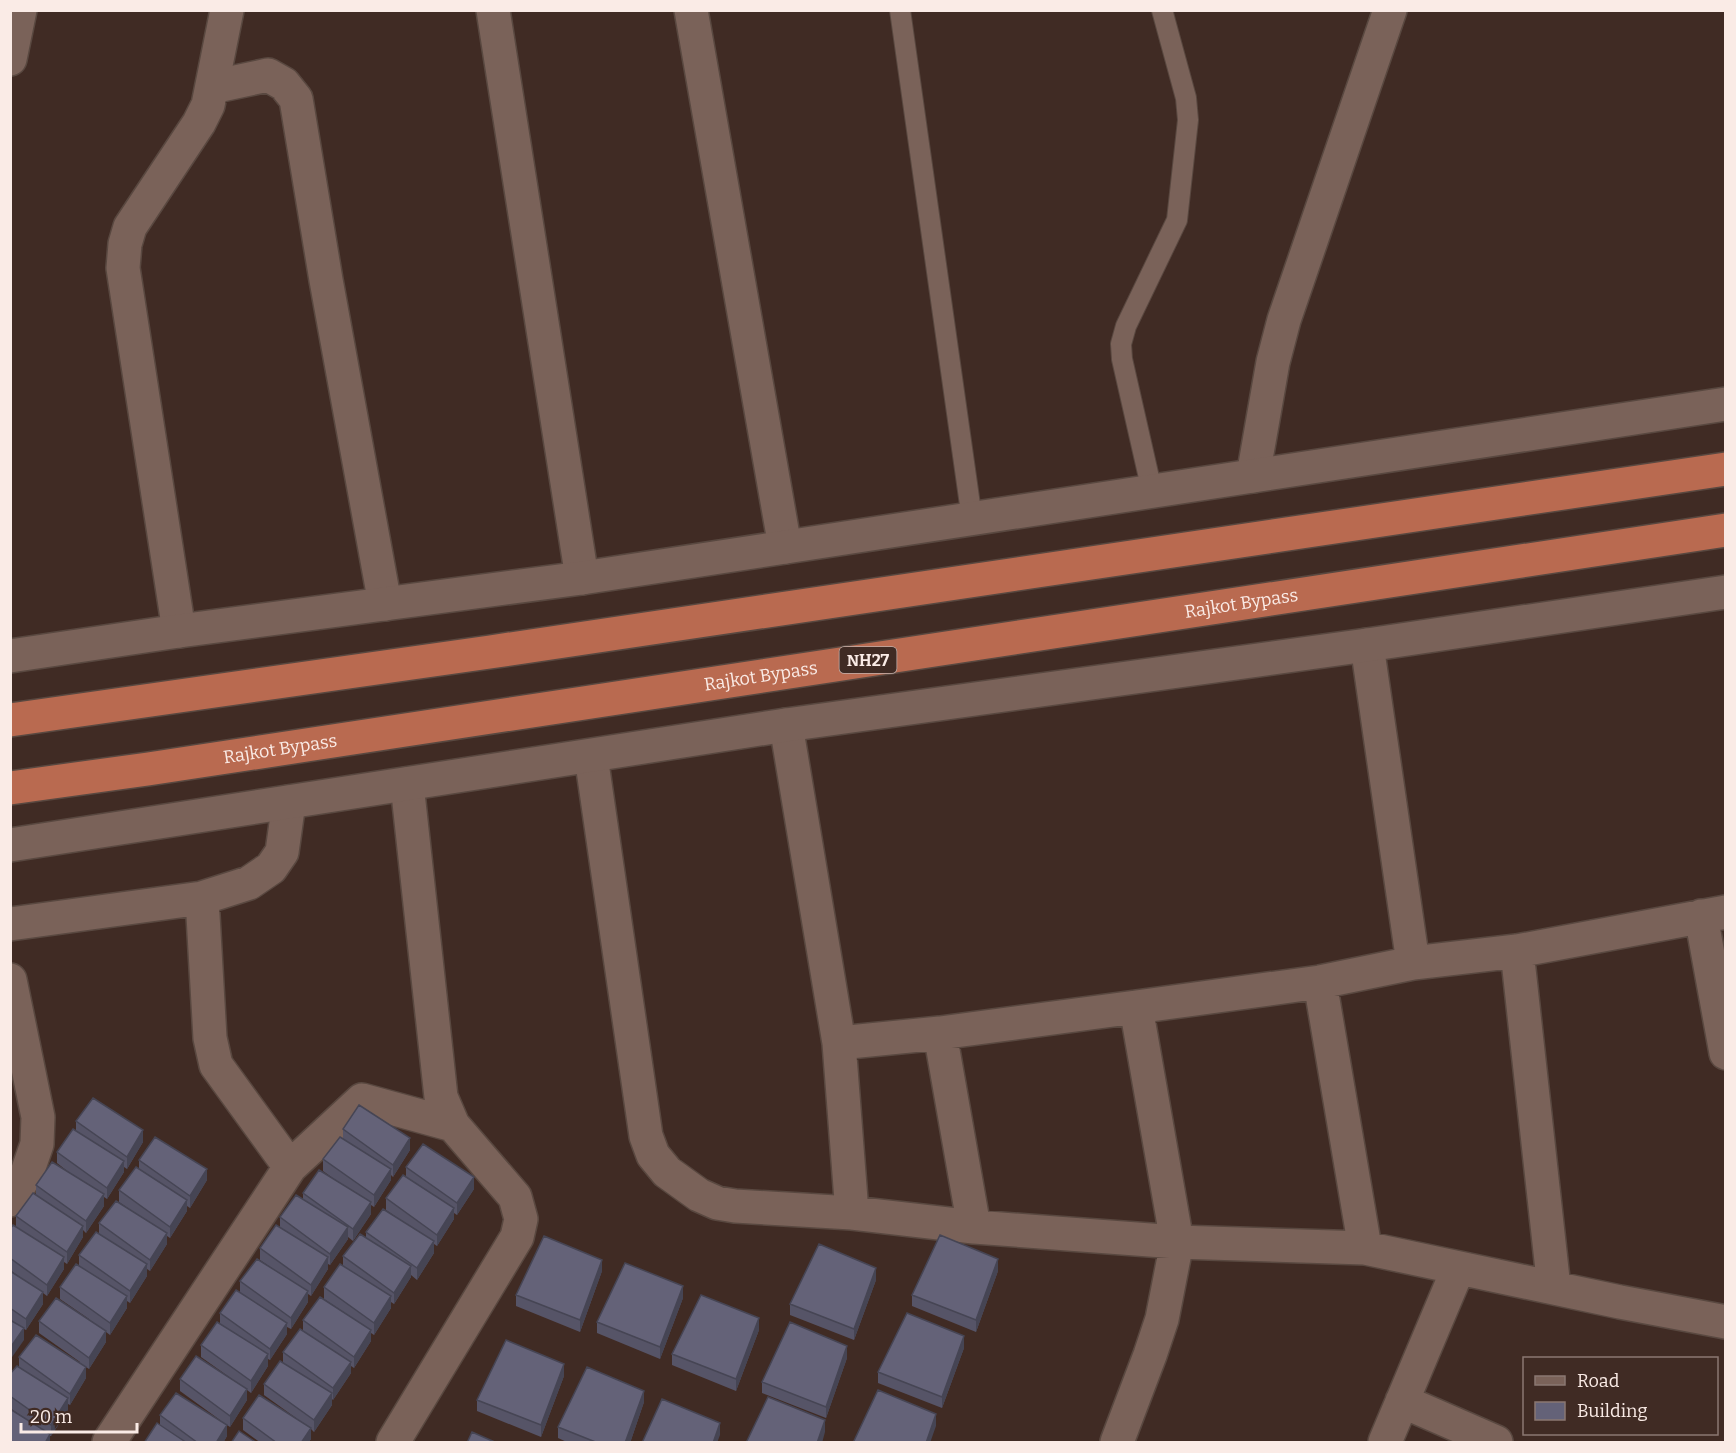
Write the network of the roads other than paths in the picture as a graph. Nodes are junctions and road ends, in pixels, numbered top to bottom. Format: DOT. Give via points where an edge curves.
graph roads {
  1 [pos="20,10"];
  2 [pos="227,10"];
  3 [pos="493,10"];
  4 [pos="691,10"];
  5 [pos="900,10"];
  6 [pos="1162,10"];
  7 [pos="1390,10"];
  8 [pos="10,59"];
  9 [pos="212,87"];
  10 [pos="1725,404"];
  11 [pos="1725,468"];
  12 [pos="1253,476"];
  13 [pos="1152,491"];
  14 [pos="972,519"];
  15 [pos="1725,530"];
  16 [pos="785,547"];
  17 [pos="582,578"];
  18 [pos="1725,592"];
  19 [pos="385,604"];
  20 [pos="179,631"];
  21 [pos="1367,645"];
  22 [pos="10,656"];
  23 [pos="10,720"];
  24 [pos="786,725"];
  25 [pos="591,756"];
  26 [pos="406,784"];
  27 [pos="10,788"];
  28 [pos="289,802"];
  29 [pos="10,845"];
  30 [pos="202,898"];
  31 [pos="1713,914"];
  32 [pos="10,924"];
  33 [pos="1517,951"];
  34 [pos="1413,963"];
  35 [pos="10,980"];
  36 [pos="1320,982"];
  37 [pos="1136,1007"];
  38 [pos="940,1033"];
  39 [pos="839,1043"];
  40 [pos="1725,1053"];
  41 [pos="18,1056"];
  42 [pos="453,1125"];
  43 [pos="290,1167"];
  44 [pos="10,1200"];
  45 [pos="852,1213"];
  46 [pos="974,1227"];
  47 [pos="1177,1242"];
  48 [pos="1365,1248"];
  49 [pos="1458,1269"];
  50 [pos="1554,1288"];
  51 [pos="1725,1322"];
  52 [pos="1402,1401"];
  53 [pos="109,1443"];
  54 [pos="393,1443"];
  55 [pos="1117,1443"];
  56 [pos="1385,1443"];
  57 [pos="1496,1443"];
  1 -- 8 [label="street"];
  2 -- 9 [label="street"];
  3 -- 17 [label="street"];
  4 -- 16 [label="street"];
  5 -- 14 [label="lane"];
  6 -- 13 [label="lane" via="1188,120 1177,220 1121,344"];
  7 -- 12 [label="street" via="1284,320"];
  9 -- 19 [label="street" via="268,75 284,84 297,99"];
  9 -- 20 [label="street" via="199,123 130,227 123,268"];
  10 -- 12 [label="street"];
  11 -- 23 [label="highway"];
  12 -- 13 [label="street"];
  13 -- 14 [label="street"];
  14 -- 16 [label="street"];
  15 -- 27 [label="highway, Rajkot Bypass / NH27"];
  16 -- 17 [label="street"];
  17 -- 19 [label="street"];
  18 -- 21 [label="street"];
  19 -- 20 [label="street"];
  20 -- 22 [label="street"];
  21 -- 24 [label="street"];
  21 -- 34 [label="street"];
  24 -- 25 [label="street"];
  24 -- 39 [label="street"];
  25 -- 26 [label="street"];
  25 -- 45 [label="street" via="646,1136 653,1155 667,1172 717,1203"];
  26 -- 28 [label="street"];
  26 -- 42 [label="street" via="441,1097"];
  28 -- 29 [label="street"];
  28 -- 30 [label="street" via="282,852 271,868 249,882"];
  30 -- 32 [label="street"];
  30 -- 43 [label="street" via="210,1038 216,1065"];
  31 -- 33 [label="street"];
  31 -- 40 [label="street"];
  33 -- 34 [label="street"];
  33 -- 50 [label="street"];
  34 -- 36 [label="street"];
  35 -- 41 [label="street"];
  36 -- 37 [label="street"];
  36 -- 48 [label="street"];
  37 -- 38 [label="street"];
  37 -- 47 [label="street"];
  38 -- 39 [label="street"];
  38 -- 46 [label="street"];
  39 -- 45 [label="street"];
  41 -- 44 [label="street" via="38,1117 37,1144 27,1173"];
  42 -- 43 [label="street" via="362,1100"];
  42 -- 54 [label="street" via="515,1197 521,1219 517,1237"];
  43 -- 53 [label="street"];
  45 -- 46 [label="street"];
  46 -- 47 [label="street"];
  47 -- 48 [label="street"];
  47 -- 55 [label="street" via="1162,1319"];
  48 -- 49 [label="street"];
  49 -- 50 [label="street"];
  49 -- 52 [label="street"];
  50 -- 51 [label="street"];
  52 -- 56 [label="street"];
  52 -- 57 [label="street"];
}
